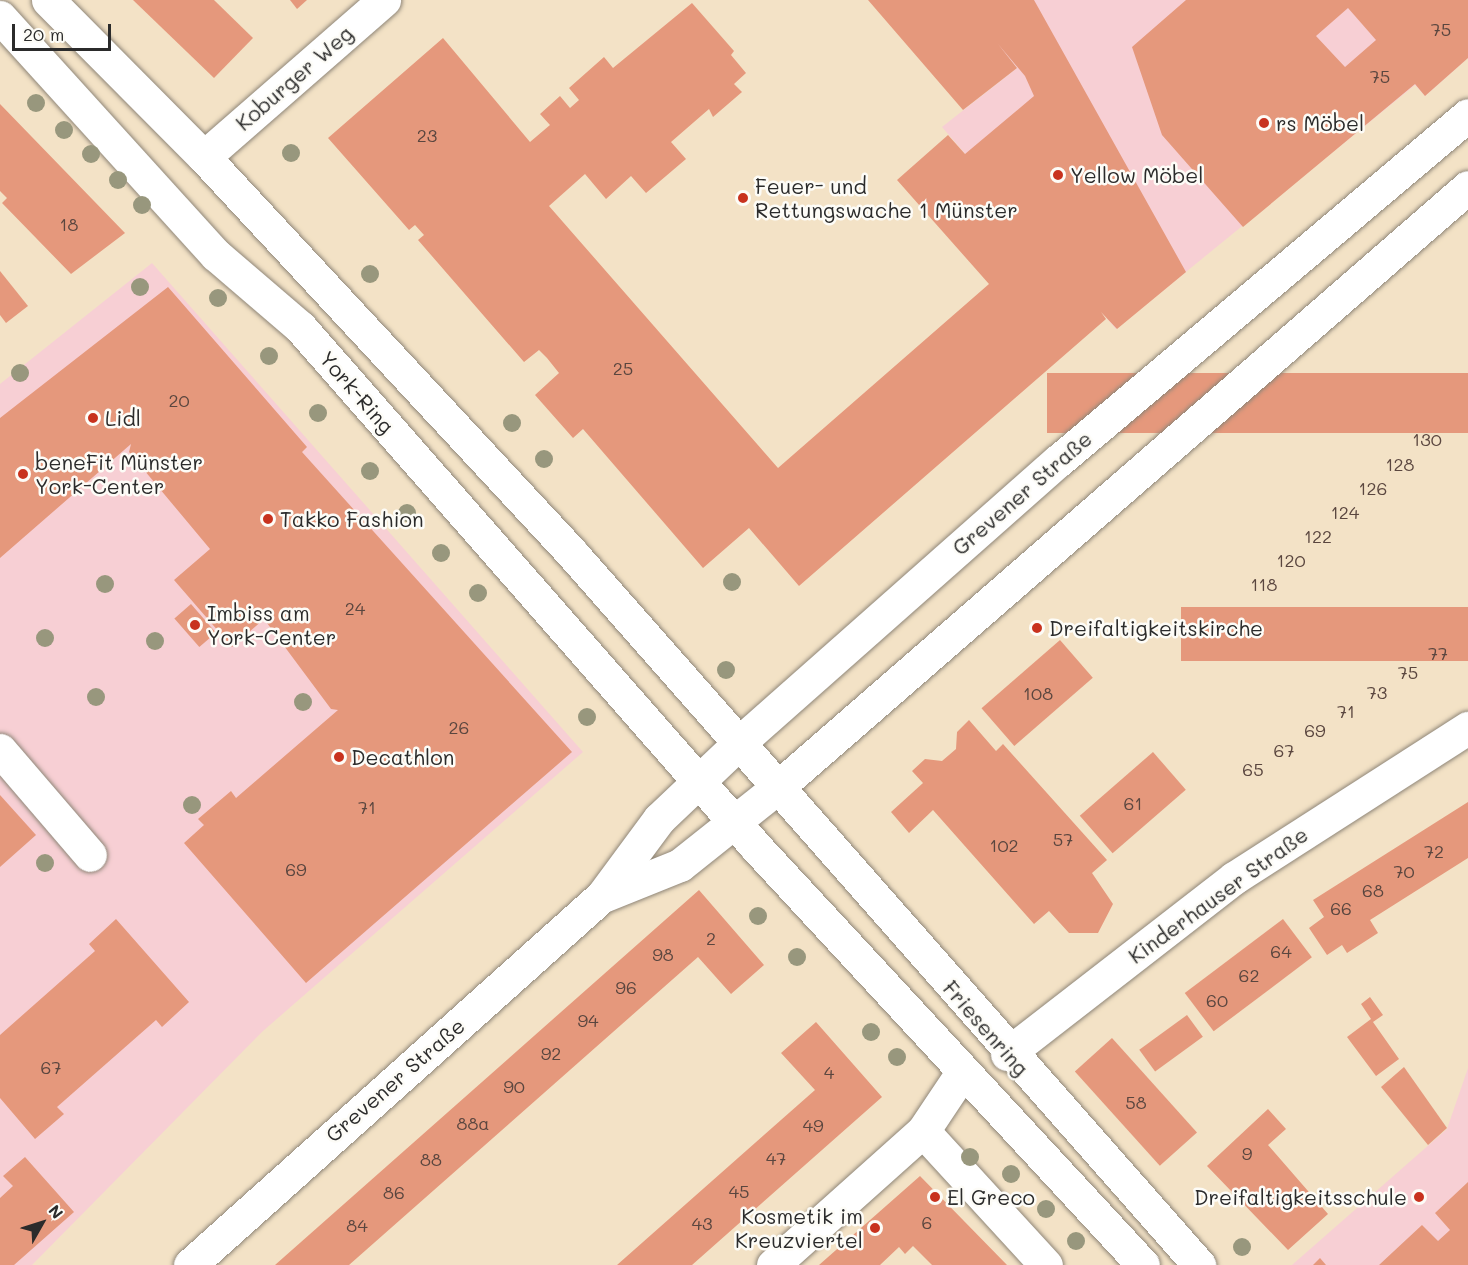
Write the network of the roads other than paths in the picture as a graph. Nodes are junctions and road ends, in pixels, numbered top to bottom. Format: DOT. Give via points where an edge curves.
graph roads {
  1 [pos="48,0"];
  2 [pos="384,0"];
  3 [pos="0,17"];
  4 [pos="1468,115"];
  5 [pos="204,157"];
  6 [pos="1468,187"];
  7 [pos="1468,728"];
  8 [pos="740,742"];
  9 [pos="0,750"];
  10 [pos="698,782"];
  11 [pos="778,787"];
  12 [pos="734,821"];
  13 [pos="90,855"];
  14 [pos="602,896"];
  15 [pos="1007,1054"];
  16 [pos="963,1071"];
  17 [pos="923,1131"];
  18 [pos="190,1265"];
  19 [pos="773,1265"];
  20 [pos="1046,1265"];
  21 [pos="1143,1265"];
  22 [pos="1199,1265"];
  1 -- 5 [label="main road"];
  2 -- 5 [label="main road, Koburger Weg"];
  3 -- 10 [label="main road, York-Ring" via="216,255 300,327"];
  4 -- 8 [label="main road, Grevener Straße" via="1058,461"];
  5 -- 8 [label="main road" via="570,551"];
  6 -- 11 [label="main road, Grevener Straße"];
  7 -- 15 [label="main road, Kinderhauser Straße" via="1234,878"];
  8 -- 10 [label="main road, Grevener Straße"];
  8 -- 11 [label="main road, Friesenring"];
  9 -- 13 [label="main road"];
  10 -- 12 [label="main road, York-Ring"];
  10 -- 14 [label="main road, Grevener Straße" via="659,819"];
  11 -- 12 [label="main road, Grevener Straße"];
  11 -- 15 [label="main road, Friesenring"];
  12 -- 14 [label="main road, Grevener Straße" via="680,865"];
  12 -- 16 [label="main road"];
  14 -- 18 [label="main road, Grevener Straße"];
  15 -- 22 [label="main road, Friesenring"];
  16 -- 17 [label="main road"];
  16 -- 21 [label="main road"];
  17 -- 19 [label="main road"];
  17 -- 20 [label="main road"];
}
